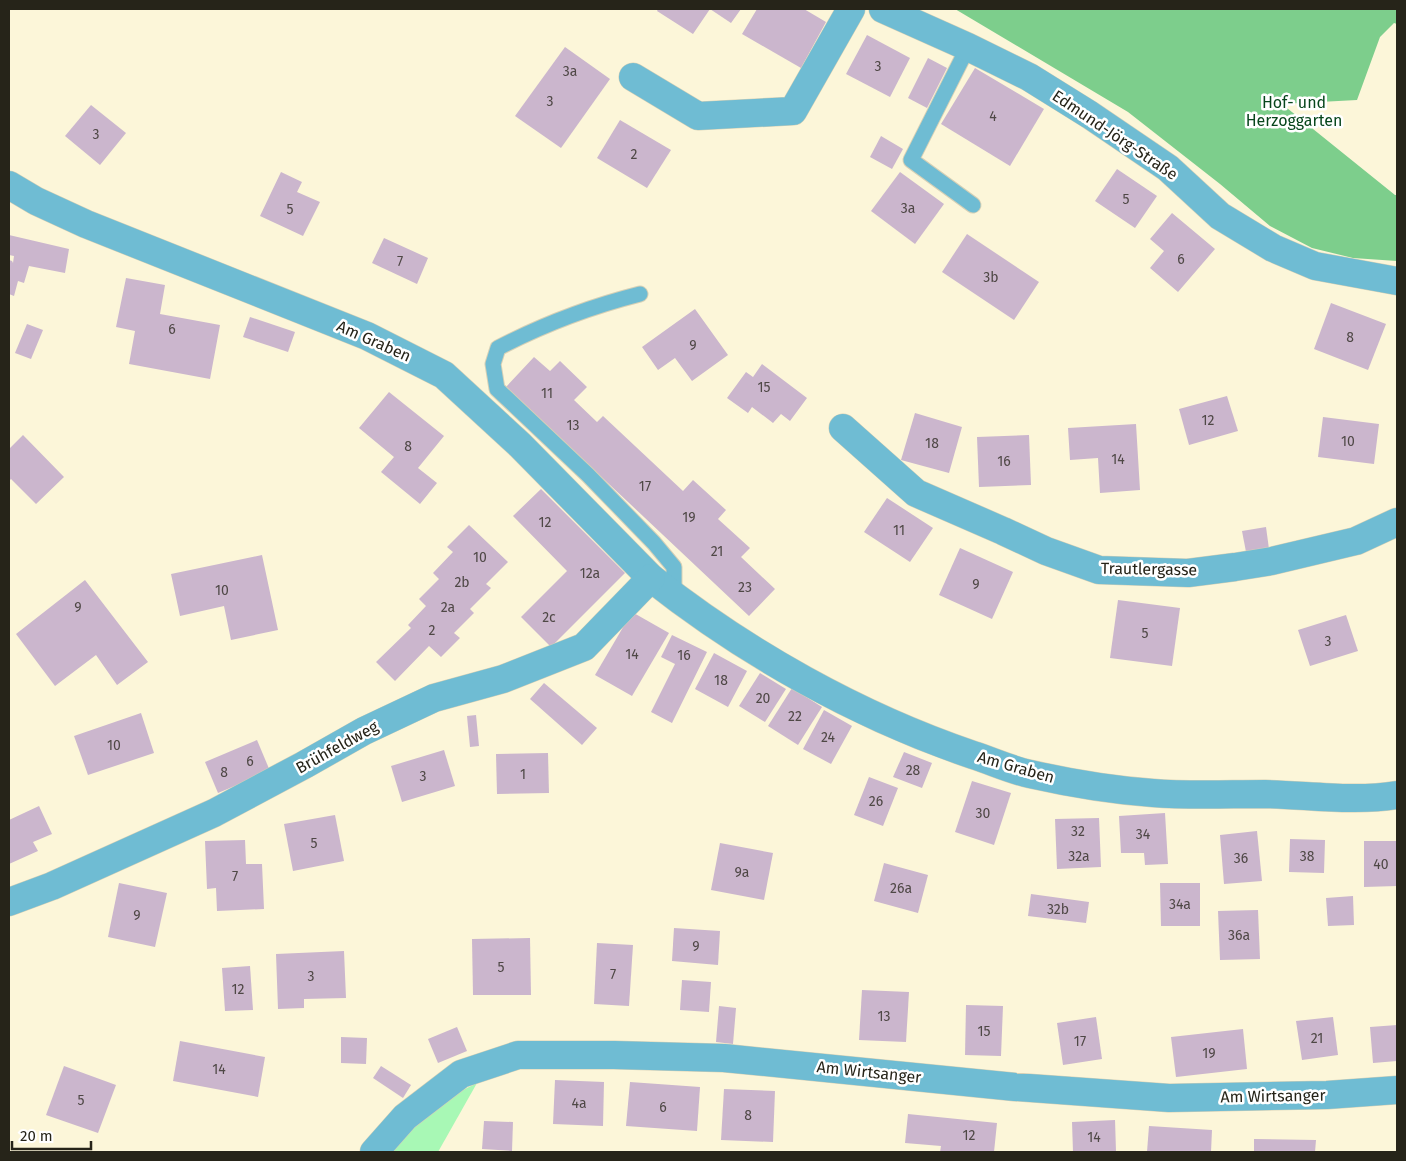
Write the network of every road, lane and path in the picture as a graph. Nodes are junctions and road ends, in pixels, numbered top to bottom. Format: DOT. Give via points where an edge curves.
graph roads {
  1 [pos="851,9"];
  2 [pos="883,9"];
  3 [pos="968,47"];
  4 [pos="633,77"];
  5 [pos="9,184"];
  6 [pos="973,205"];
  7 [pos="1397,281"];
  8 [pos="640,294"];
  9 [pos="842,428"];
  10 [pos="1397,522"];
  11 [pos="651,578"];
  12 [pos="674,597"];
  13 [pos="1397,795"];
  14 [pos="9,902"];
  15 [pos="1397,1090"];
  16 [pos="374,1152"];
  1 -- 4 [label="street" via="793,111 698,116"];
  2 -- 3 [label="street, Edmund-Jörg-Straße"];
  3 -- 6 [label="lane" via="911,160"];
  3 -- 7 [label="street, Edmund-Jörg-Straße" via="1028,77 1090,115 1168,168 1220,216 1273,248 1315,266"];
  5 -- 11 [label="street, Am Graben" via="36,201 86,224 367,336 444,375 520,446"];
  8 -- 12 [label="lane" via="600,304 529,332 498,348 493,364 497,389 593,480 674,567"];
  9 -- 10 [label="street, Trautlergasse" via="916,493 1046,551 1099,570 1188,572 1235,567 1356,541"];
  11 -- 12 [label="street, Am Graben"];
  11 -- 14 [label="street, Brühfeldweg" via="584,647 503,679 434,698 364,731 214,813"];
  12 -- 13 [label="street, Am Graben" via="781,668 872,715 939,744 1028,774 1154,793 1377,798"];
  15 -- 16 [label="street, Am Wirtsanger" via="1327,1095 1169,1098 1015,1087 724,1058 518,1054 461,1074 405,1117"];
}
